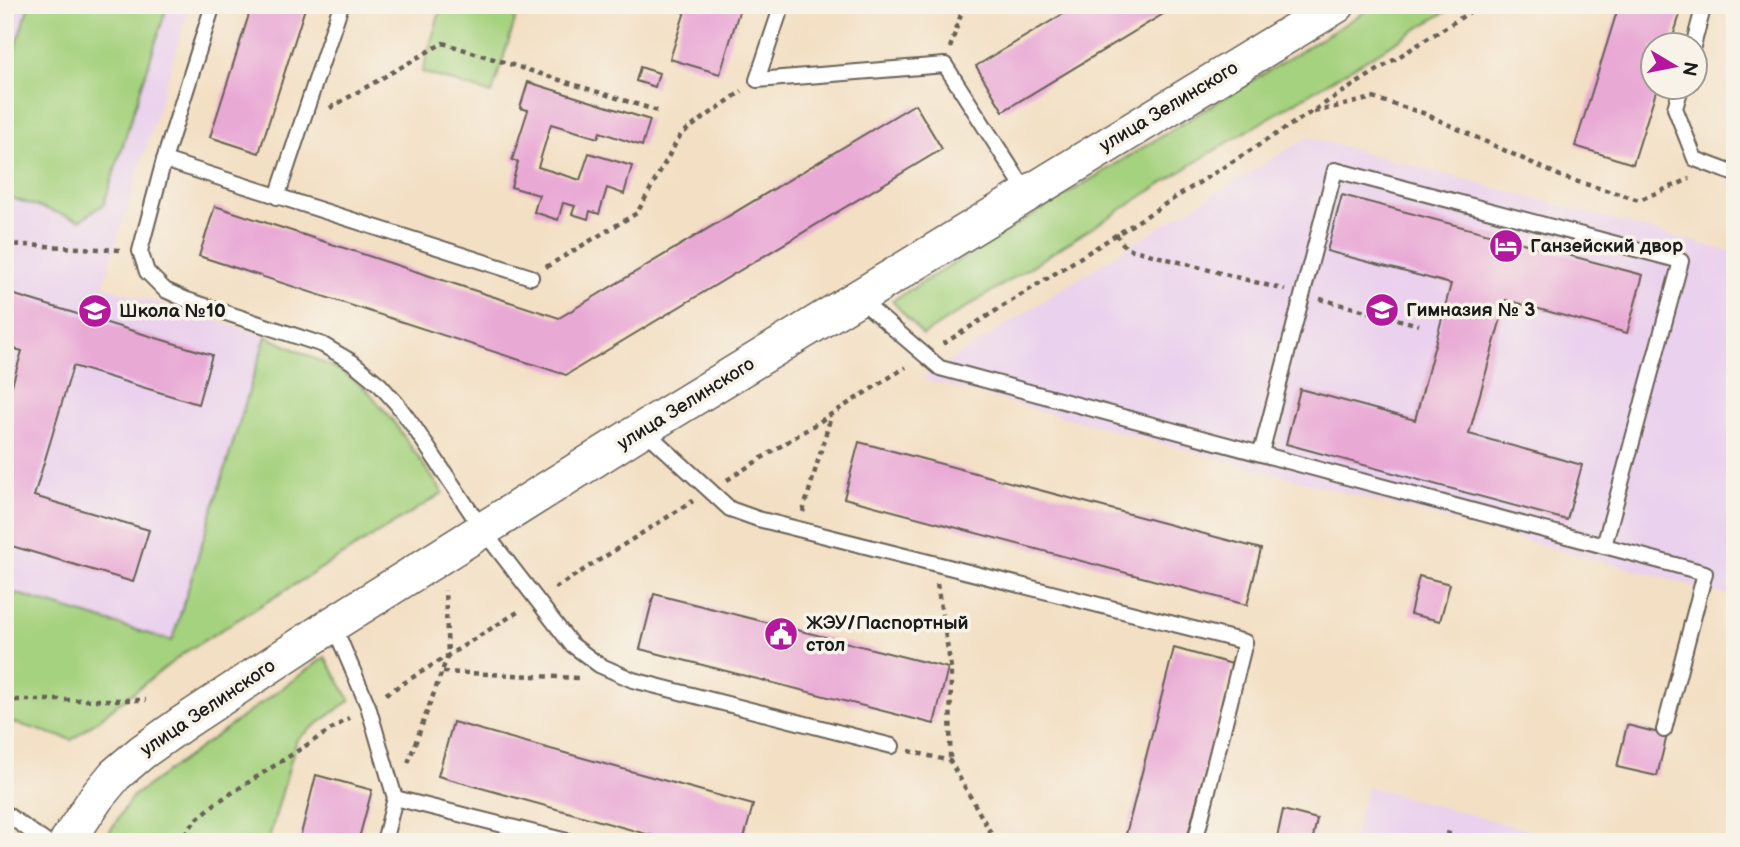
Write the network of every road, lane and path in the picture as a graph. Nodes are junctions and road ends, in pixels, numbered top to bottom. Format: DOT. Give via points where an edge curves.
graph roads {
  1 [pos="213,5"];
  2 [pos="341,5"];
  3 [pos="782,5"];
  4 [pos="964,5"];
  5 [pos="1337,5"];
  6 [pos="1481,5"];
  7 [pos="1704,5"];
  8 [pos="1697,32"];
  9 [pos="945,65"];
  10 [pos="757,80"];
  11 [pos="1677,102"];
  12 [pos="662,112"];
  13 [pos="1310,113"];
  14 [pos="300,125"];
  15 [pos="164,160"];
  16 [pos="1729,172"];
  17 [pos="1027,194"];
  18 [pos="277,197"];
  19 [pos="1116,234"];
  20 [pos="5,244"];
  21 [pos="140,251"];
  22 [pos="531,277"];
  23 [pos="1303,295"];
  24 [pos="858,298"];
  25 [pos="1419,325"];
  26 [pos="925,356"];
  27 [pos="831,414"];
  28 [pos="643,429"];
  29 [pos="1261,453"];
  30 [pos="710,491"];
  31 [pos="482,529"];
  32 [pos="798,529"];
  33 [pos="1604,546"];
  34 [pos="934,564"];
  35 [pos="445,590"];
  36 [pos="537,600"];
  37 [pos="333,624"];
  38 [pos="448,655"];
  39 [pos="443,672"];
  40 [pos="633,680"];
  41 [pos="5,700"];
  42 [pos="146,700"];
  43 [pos="368,706"];
  44 [pos="1664,730"];
  45 [pos="892,746"];
  46 [pos="950,761"];
  47 [pos="395,798"];
  48 [pos="5,813"];
  49 [pos="1446,833"];
  50 [pos="46,842"];
  51 [pos="67,842"];
  52 [pos="178,842"];
  53 [pos="384,842"];
  54 [pos="571,842"];
  55 [pos="996,842"];
  56 [pos="1195,842"];
  57 [pos="1478,842"];
  1 -- 15 [label="lane"];
  2 -- 14 [label="lane"];
  3 -- 10 [label="lane"];
  4 -- 9 [label="path"];
  5 -- 17 [label="street, улица Зелинского"];
  6 -- 13 [label="path"];
  7 -- 8 [label="lane"];
  9 -- 10 [label="lane"];
  9 -- 17 [label="lane"];
  10 -- 22 [label="path" via="681,134 637,213"];
  11 -- 16 [label="lane" via="1675,108 1695,159"];
  12 -- 14 [label="path" via="443,43"];
  13 -- 16 [label="path" via="1373,98 1423,113 1565,178 1639,200 1688,180"];
  13 -- 19 [label="path"];
  14 -- 18 [label="lane"];
  15 -- 18 [label="lane"];
  15 -- 21 [label="lane"];
  17 -- 24 [label="street, улица Зелинского"];
  18 -- 22 [label="lane"];
  19 -- 23 [label="path" via="1126,248"];
  19 -- 26 [label="path"];
  20 -- 21 [label="path"];
  21 -- 31 [label="lane" via="147,272 165,290 323,345 380,384"];
  23 -- 25 [label="path"];
  23 -- 29 [label="lane"];
  23 -- 33 [label="lane" via="1335,170 1681,261"];
  24 -- 26 [label="lane"];
  24 -- 28 [label="street, улица Зелинского"];
  26 -- 27 [label="path"];
  26 -- 29 [label="lane" via="940,368"];
  27 -- 30 [label="path"];
  27 -- 32 [label="path"];
  28 -- 30 [label="lane"];
  28 -- 31 [label="street, улица Зелинского"];
  29 -- 33 [label="lane"];
  30 -- 32 [label="lane" via="730,509"];
  30 -- 36 [label="path"];
  31 -- 36 [label="lane"];
  31 -- 37 [label="street, улица Зелинского"];
  32 -- 34 [label="lane"];
  33 -- 44 [label="lane" via="1705,573"];
  34 -- 46 [label="path" via="951,668"];
  34 -- 56 [label="lane" via="1245,642"];
  35 -- 38 [label="path"];
  36 -- 38 [label="path"];
  36 -- 40 [label="lane" via="572,644 599,665"];
  37 -- 43 [label="lane"];
  37 -- 51 [label="street, улица Зелинского" via="142,752 115,775"];
  38 -- 39 [label="path"];
  38 -- 43 [label="path"];
  39 -- 40 [label="path"];
  39 -- 47 [label="path"];
  40 -- 45 [label="lane"];
  41 -- 42 [label="path"];
  43 -- 47 [label="lane"];
  43 -- 52 [label="path" via="216,803"];
  45 -- 46 [label="path"];
  46 -- 55 [label="path"];
  47 -- 53 [label="lane"];
  47 -- 54 [label="lane"];
  48 -- 50 [label="lane"];
  49 -- 57 [label="path"];
}
